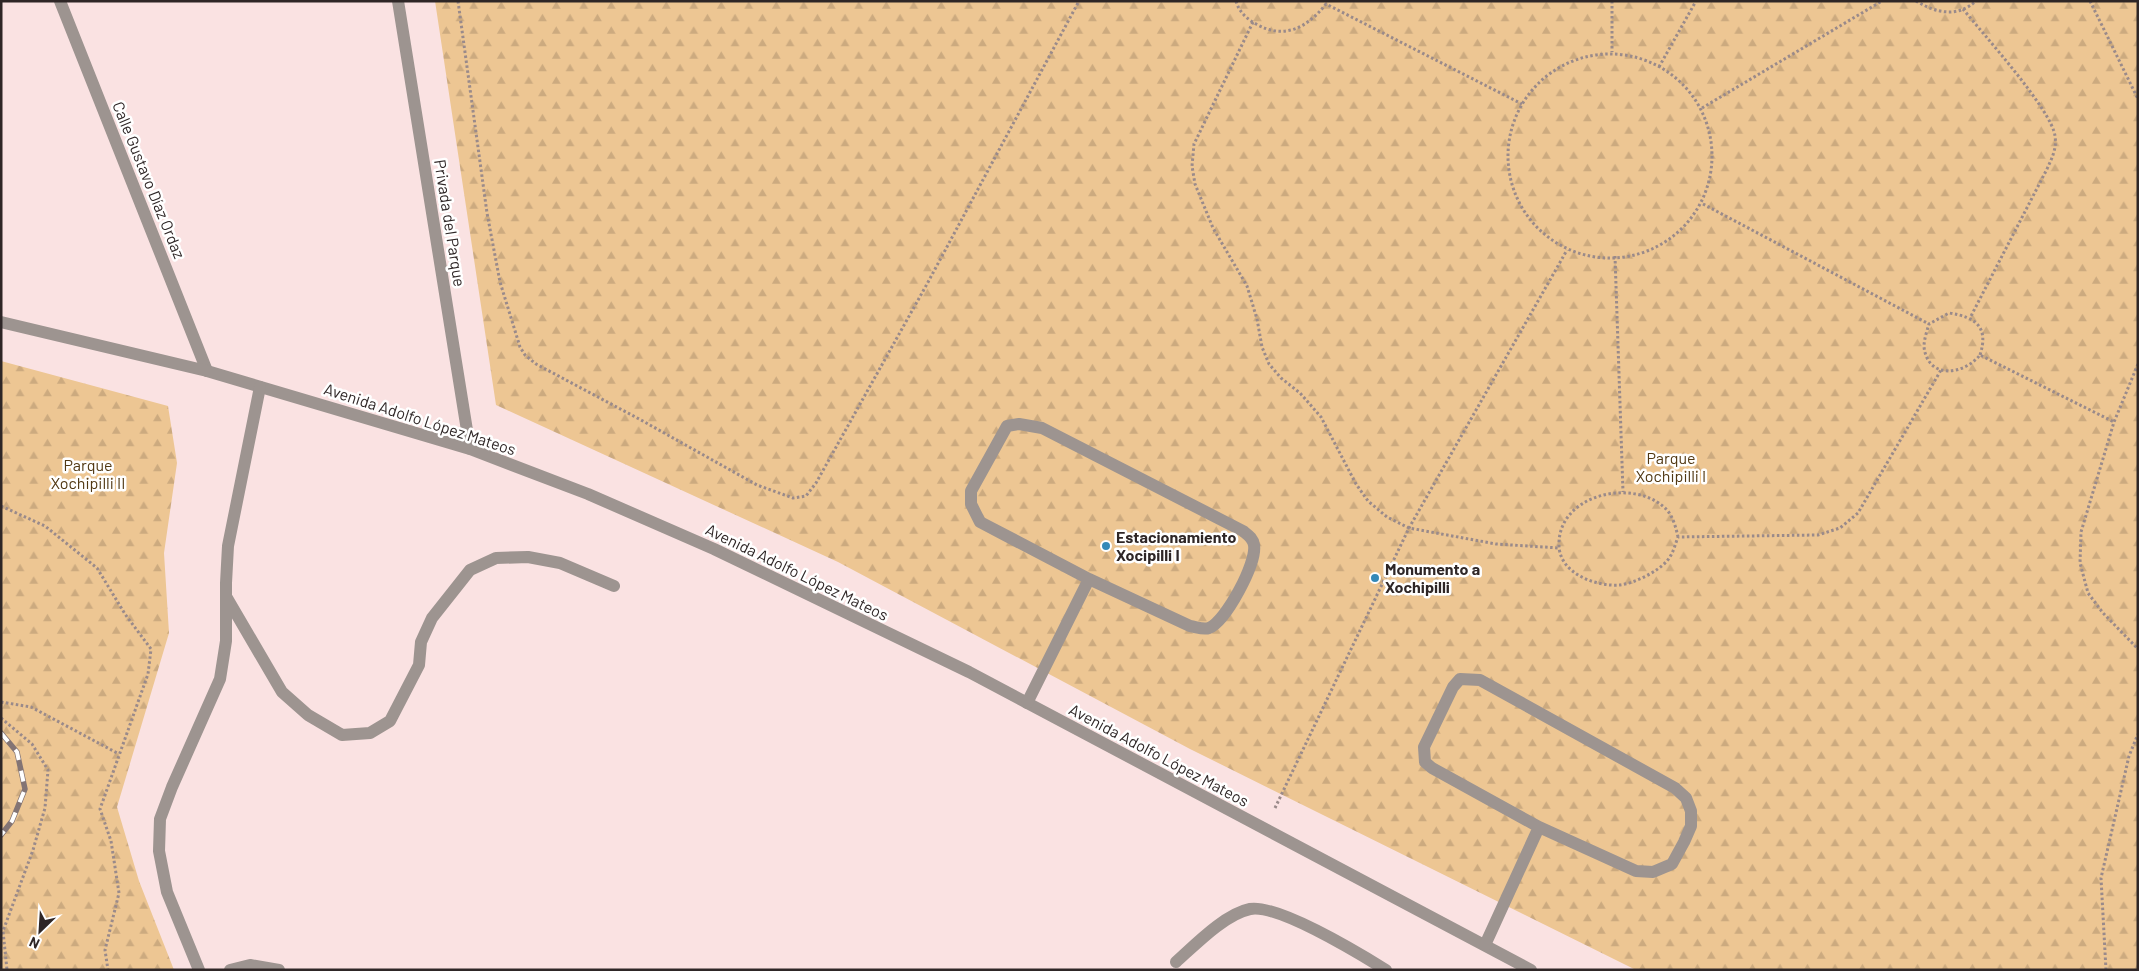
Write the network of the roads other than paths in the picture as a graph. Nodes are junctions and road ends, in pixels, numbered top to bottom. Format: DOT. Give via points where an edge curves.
graph roads {
  1 [pos="60,1"];
  2 [pos="398,1"];
  3 [pos="1,322"];
  4 [pos="208,371"];
  5 [pos="260,387"];
  6 [pos="470,449"];
  7 [pos="1089,578"];
  8 [pos="614,586"];
  9 [pos="226,596"];
  10 [pos="1027,703"];
  11 [pos="1539,827"];
  12 [pos="1485,945"];
  13 [pos="1176,962"];
  14 [pos="199,970"];
  15 [pos="230,970"];
  16 [pos="279,970"];
  17 [pos="1386,970"];
  18 [pos="1531,970"];
  1 -- 4 [label="street, Calle Gustavo Díaz Ordaz"];
  2 -- 6 [label="street, Privada del Parque"];
  3 -- 4 [label="street, Avenida Adolfo López Mateos"];
  4 -- 5 [label="street, Avenida Adolfo López Mateos"];
  5 -- 6 [label="street, Avenida Adolfo López Mateos"];
  5 -- 9 [label="street" via="228,546"];
  6 -- 10 [label="street, Avenida Adolfo López Mateos" via="588,494 714,548"];
  7 -- 7 [label="street" via="1190,626 1204,629 1221,619 1240,588 1253,560 1255,546 1252,538 1242,531 1042,428 1019,424 1007,426 971,491 971,504 980,522"];
  7 -- 10 [label="street"];
  8 -- 9 [label="street" via="560,563 528,556 496,558 470,570 432,618 421,642 419,665 390,721 370,733 342,735 308,715 282,692"];
  9 -- 14 [label="street" via="226,641 220,679 160,819 159,851 167,892"];
  10 -- 12 [label="street, Avenida Adolfo López Mateos"];
  11 -- 11 [label="street" via="1636,871 1654,872 1672,864 1691,826 1691,811 1686,798 1675,788 1480,680 1460,679 1424,747 1425,762"];
  11 -- 12 [label="street"];
  12 -- 18 [label="street, Avenida Adolfo López Mateos"];
  13 -- 17 [label="street" via="1232,916 1251,909 1274,912 1333,938"];
  15 -- 16 [label="street" via="250,965"];
}
